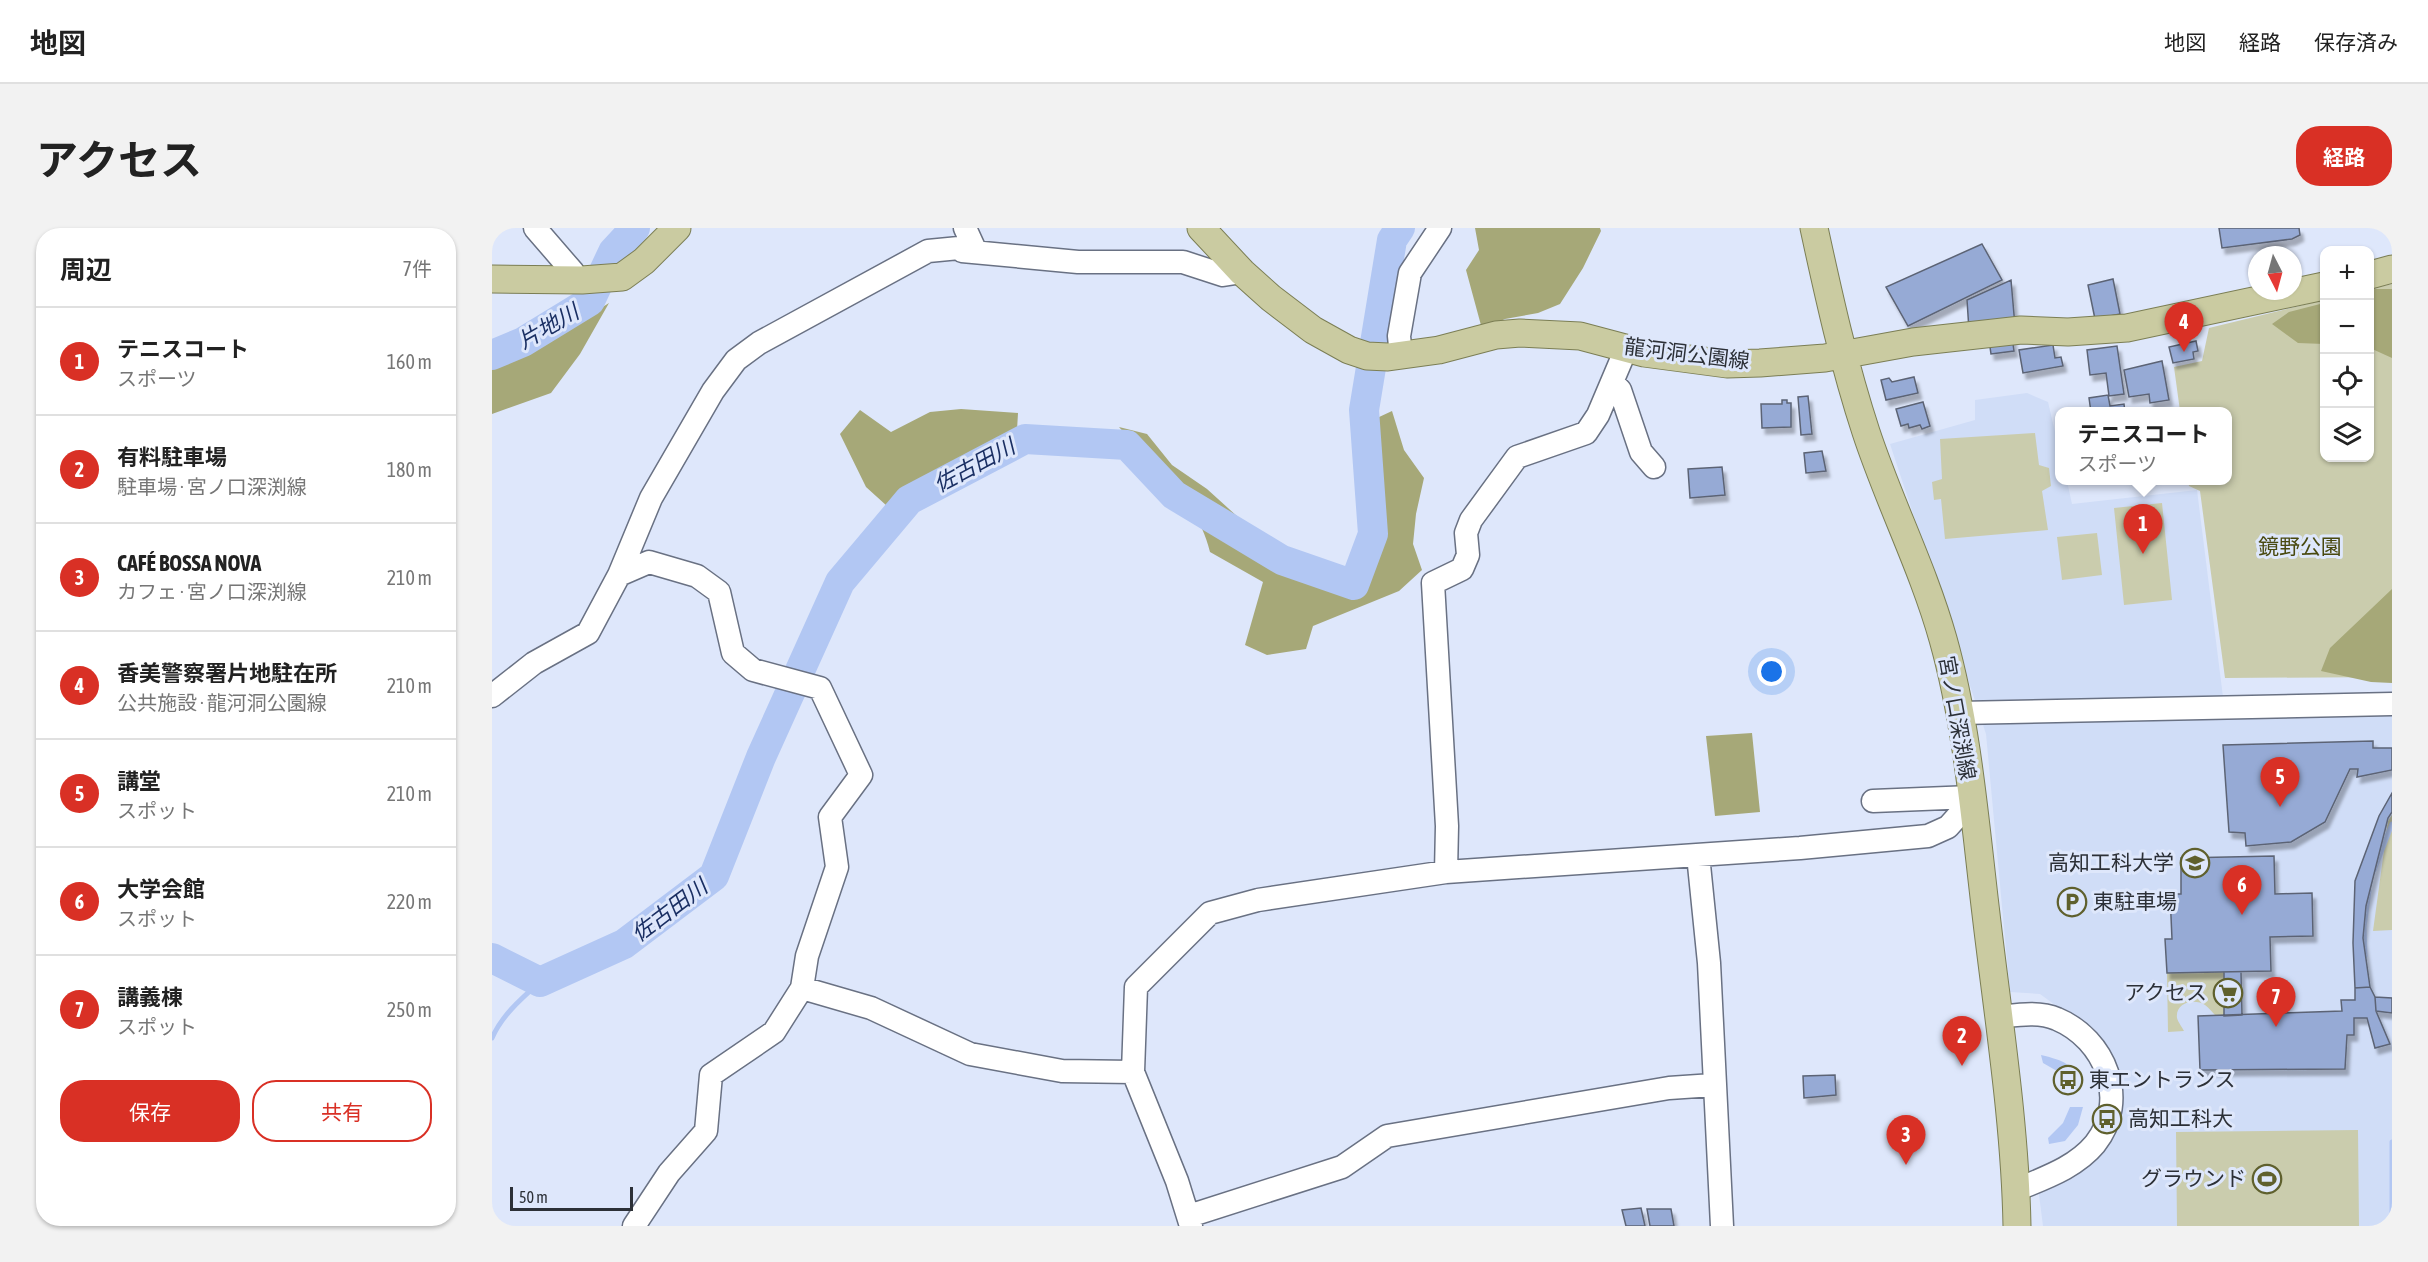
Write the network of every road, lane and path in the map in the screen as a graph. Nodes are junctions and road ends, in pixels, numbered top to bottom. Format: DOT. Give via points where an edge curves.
graph roads {
  1 [pos="535,228"];
  2 [pos="677,228"];
  3 [pos="965,228"];
  4 [pos="1201,228"];
  5 [pos="1440,228"];
  6 [pos="1814,228"];
  7 [pos="1222,239"];
  8 [pos="976,252"];
  9 [pos="2392,269"];
  10 [pos="1242,272"];
  11 [pos="2374,275"];
  12 [pos="492,279"];
  13 [pos="578,279"];
  14 [pos="2320,287"];
  15 [pos="1626,349"];
  16 [pos="1843,355"];
  17 [pos="1394,356"];
  18 [pos="1613,383"];
  19 [pos="1654,467"];
  20 [pos="619,575"];
  21 [pos="492,696"];
  22 [pos="2392,704"];
  23 [pos="1959,713"];
  24 [pos="1971,797"];
  25 [pos="1873,801"];
  26 [pos="1698,855"];
  27 [pos="1446,872"];
  28 [pos="802,988"];
  29 [pos="1998,1017"];
  30 [pos="1133,1072"];
  31 [pos="1713,1085"];
  32 [pos="2016,1190"];
  33 [pos="1190,1221"];
  34 [pos="634,1226"];
  35 [pos="1722,1226"];
  36 [pos="2017,1226"];
  1 -- 13 [label="street"];
  2 -- 13 [label="main road" via="621,277"];
  3 -- 8 [label="street"];
  4 -- 7 [label="main road, 龍河洞公園線"];
  5 -- 17 [label="street" via="1410,273"];
  6 -- 16 [label="main road, 宮ノ口深渕線"];
  7 -- 10 [label="main road, 龍河洞公園線"];
  8 -- 10 [label="street" via="1078,262 1183,262 1223,276"];
  8 -- 20 [label="street" via="959,248 928,251 759,343 736,360 713,391 651,498"];
  9 -- 11 [label="main road"];
  10 -- 17 [label="main road, 龍河洞公園線" via="1313,330 1349,350 1367,356"];
  12 -- 13 [label="main road"];
  14 -- 16 [label="main road, 龍河洞公園線" via="2127,328 2021,330 1913,342"];
  15 -- 16 [label="main road, 龍河洞公園線" via="1726,364"];
  15 -- 17 [label="main road, 龍河洞公園線" via="1580,336 1520,333"];
  15 -- 18 [label="street"];
  16 -- 23 [label="main road, 宮ノ口深渕線" via="1866,434 1926,583 1944,641"];
  18 -- 19 [label="street" via="1620,390 1641,452"];
  18 -- 27 [label="street" via="1586,433 1517,457 1471,520 1466,533 1468,555 1462,569 1433,584 1447,826"];
  20 -- 21 [label="street" via="588,633 534,663"];
  20 -- 28 [label="street" via="649,562 697,576 719,592 733,653 753,670 820,688 842,730 861,775 830,817 837,867 807,956"];
  22 -- 23 [label="street"];
  23 -- 24 [label="main road, 宮ノ口深渕線"];
  24 -- 25 [label="street"];
  24 -- 26 [label="street" via="1948,827 1928,836"];
  24 -- 29 [label="main road, 宮ノ口深渕線"];
  26 -- 27 [label="street"];
  26 -- 31 [label="street" via="1709,963"];
  27 -- 30 [label="street" via="1258,900 1210,913 1136,987"];
  28 -- 30 [label="street" via="871,1008 970,1054 1062,1071"];
  28 -- 34 [label="street" via="774,1032 711,1076 706,1131 669,1173"];
  29 -- 32 [label="main road, 宮ノ口深渕線"];
  29 -- 32 [label="street" via="2027,1014 2055,1018 2076,1028 2096,1048 2111,1093 2108,1117 2088,1151 2080,1159"];
  30 -- 33 [label="street"];
  31 -- 33 [label="street" via="1669,1088 1387,1136 1342,1167"];
  31 -- 35 [label="street"];
  32 -- 36 [label="main road, 宮ノ口深渕線"];
}
